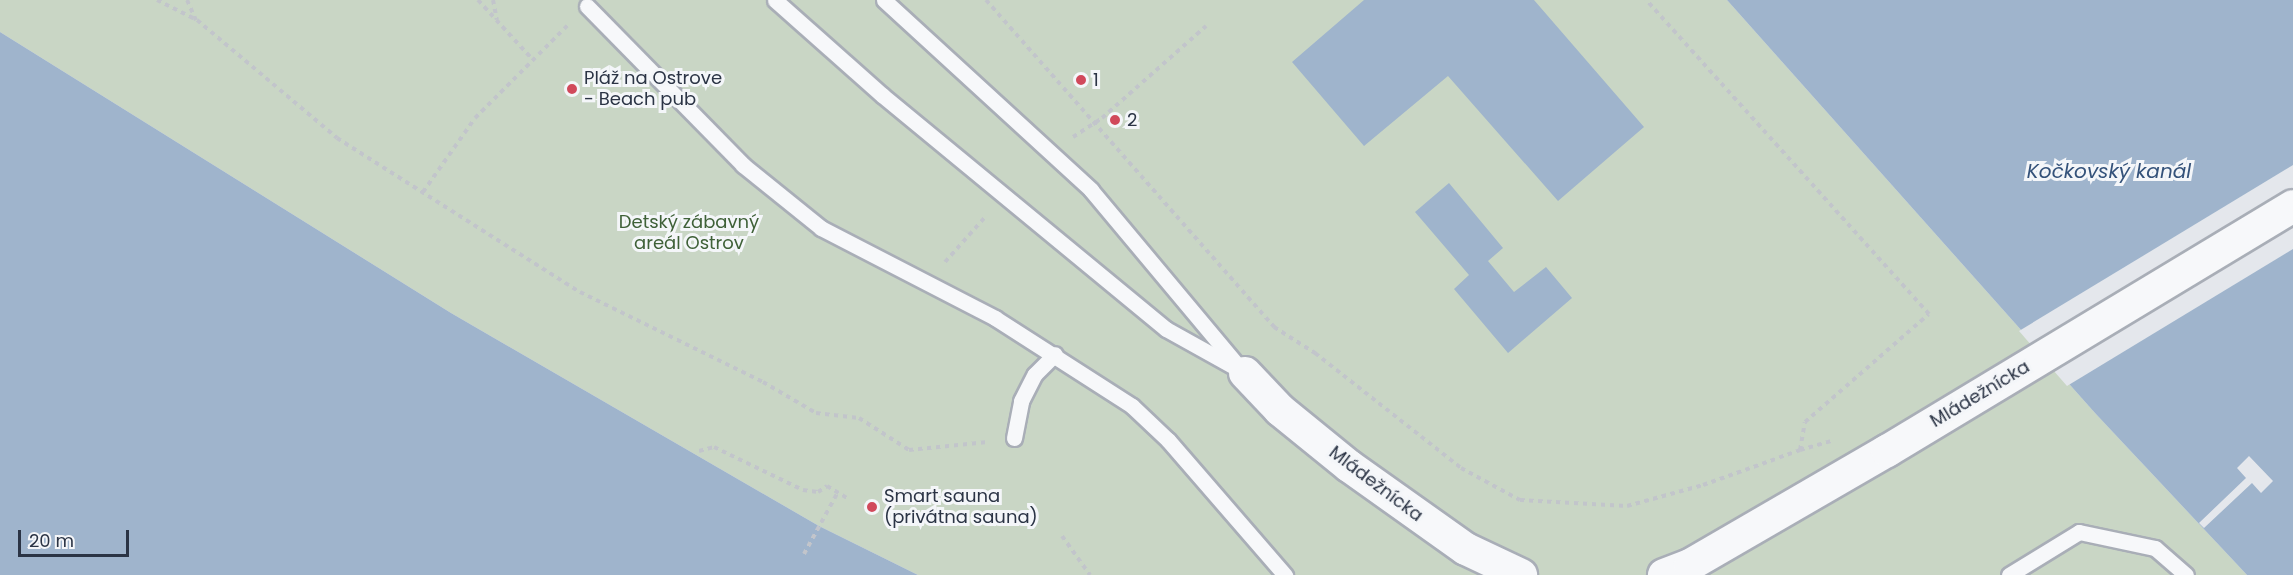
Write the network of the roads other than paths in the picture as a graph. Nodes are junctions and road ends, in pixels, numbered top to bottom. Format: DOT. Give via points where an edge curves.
graph roads {
  1 [pos="775,0"];
  2 [pos="884,0"];
  3 [pos="587,6"];
  4 [pos="2293,206"];
  5 [pos="1055,354"];
  6 [pos="1245,374"];
  7 [pos="1014,438"];
  8 [pos="1286,575"];
  9 [pos="1521,575"];
  10 [pos="1664,575"];
  11 [pos="2009,575"];
  12 [pos="2186,575"];
  1 -- 6 [label="lane" via="882,95 1166,329"];
  2 -- 6 [label="lane" via="1090,190"];
  3 -- 5 [label="lane" via="743,165 821,228 996,318"];
  4 -- 10 [label="street, Mládežnícka" via="1690,565"];
  5 -- 7 [label="lane" via="1035,374 1021,401"];
  5 -- 8 [label="lane" via="1132,406"];
  6 -- 9 [label="street, Mládežnícka" via="1280,410 1368,480 1466,549"];
  11 -- 12 [label="lane" via="2079,532 2155,548"];
}
